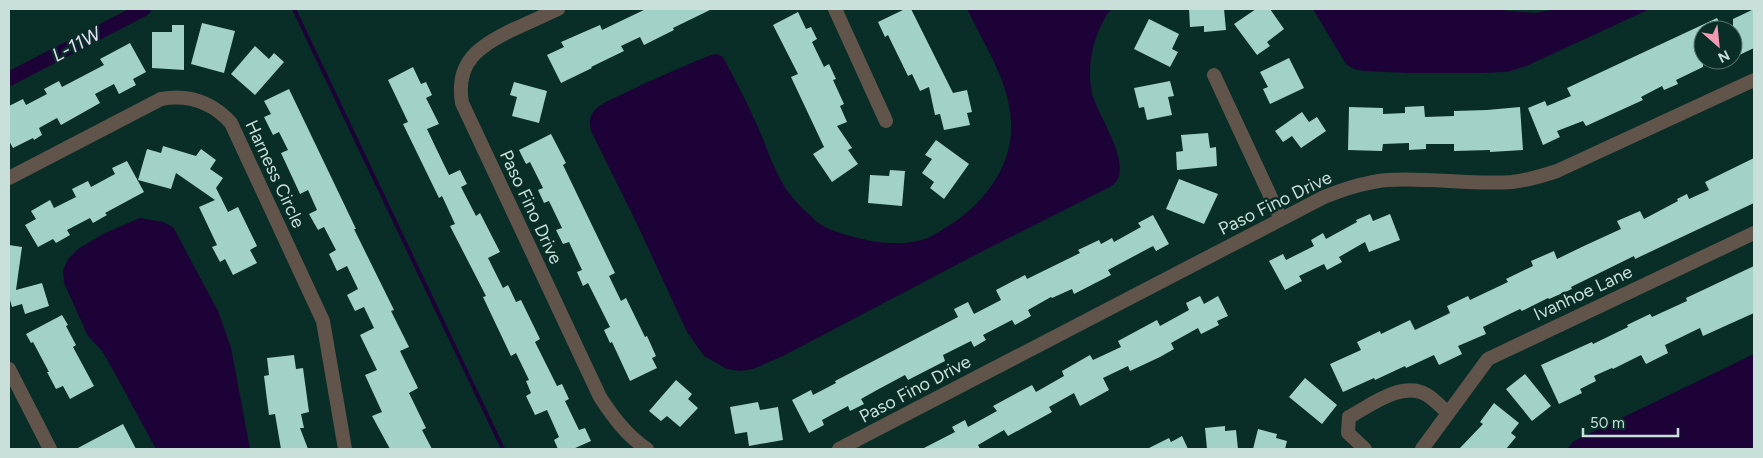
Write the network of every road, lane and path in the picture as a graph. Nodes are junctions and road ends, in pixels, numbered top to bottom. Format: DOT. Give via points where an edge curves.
graph roads {
  1 [pos="558,9"];
  2 [pos="835,9"];
  3 [pos="1214,75"];
  4 [pos="1754,80"];
  5 [pos="886,121"];
  6 [pos="9,178"];
  7 [pos="1281,219"];
  8 [pos="1754,233"];
  9 [pos="9,369"];
  10 [pos="1448,413"];
  11 [pos="50,449"];
  12 [pos="345,449"];
  13 [pos="648,449"];
  14 [pos="839,449"];
  15 [pos="1365,449"];
  16 [pos="1422,449"];
  1 -- 13 [label="street, Paso Fino Drive" via="482,46 471,58 463,75 462,103 600,397 626,432"];
  2 -- 5 [label="street"];
  3 -- 7 [label="street"];
  4 -- 7 [label="street, Paso Fino Drive" via="1536,178 1503,182 1413,180 1368,183 1324,197"];
  6 -- 12 [label="street, Harness Circle" via="162,99 195,99 219,111 231,123 323,321"];
  7 -- 14 [label="street, Paso Fino Drive"];
  8 -- 10 [label="street, Ivanhoe Lane" via="1488,359"];
  9 -- 11 [label="street"];
  10 -- 15 [label="street" via="1427,394 1406,389 1385,398 1349,416 1348,433"];
  10 -- 16 [label="street, Ivanhoe Lane"];
}
